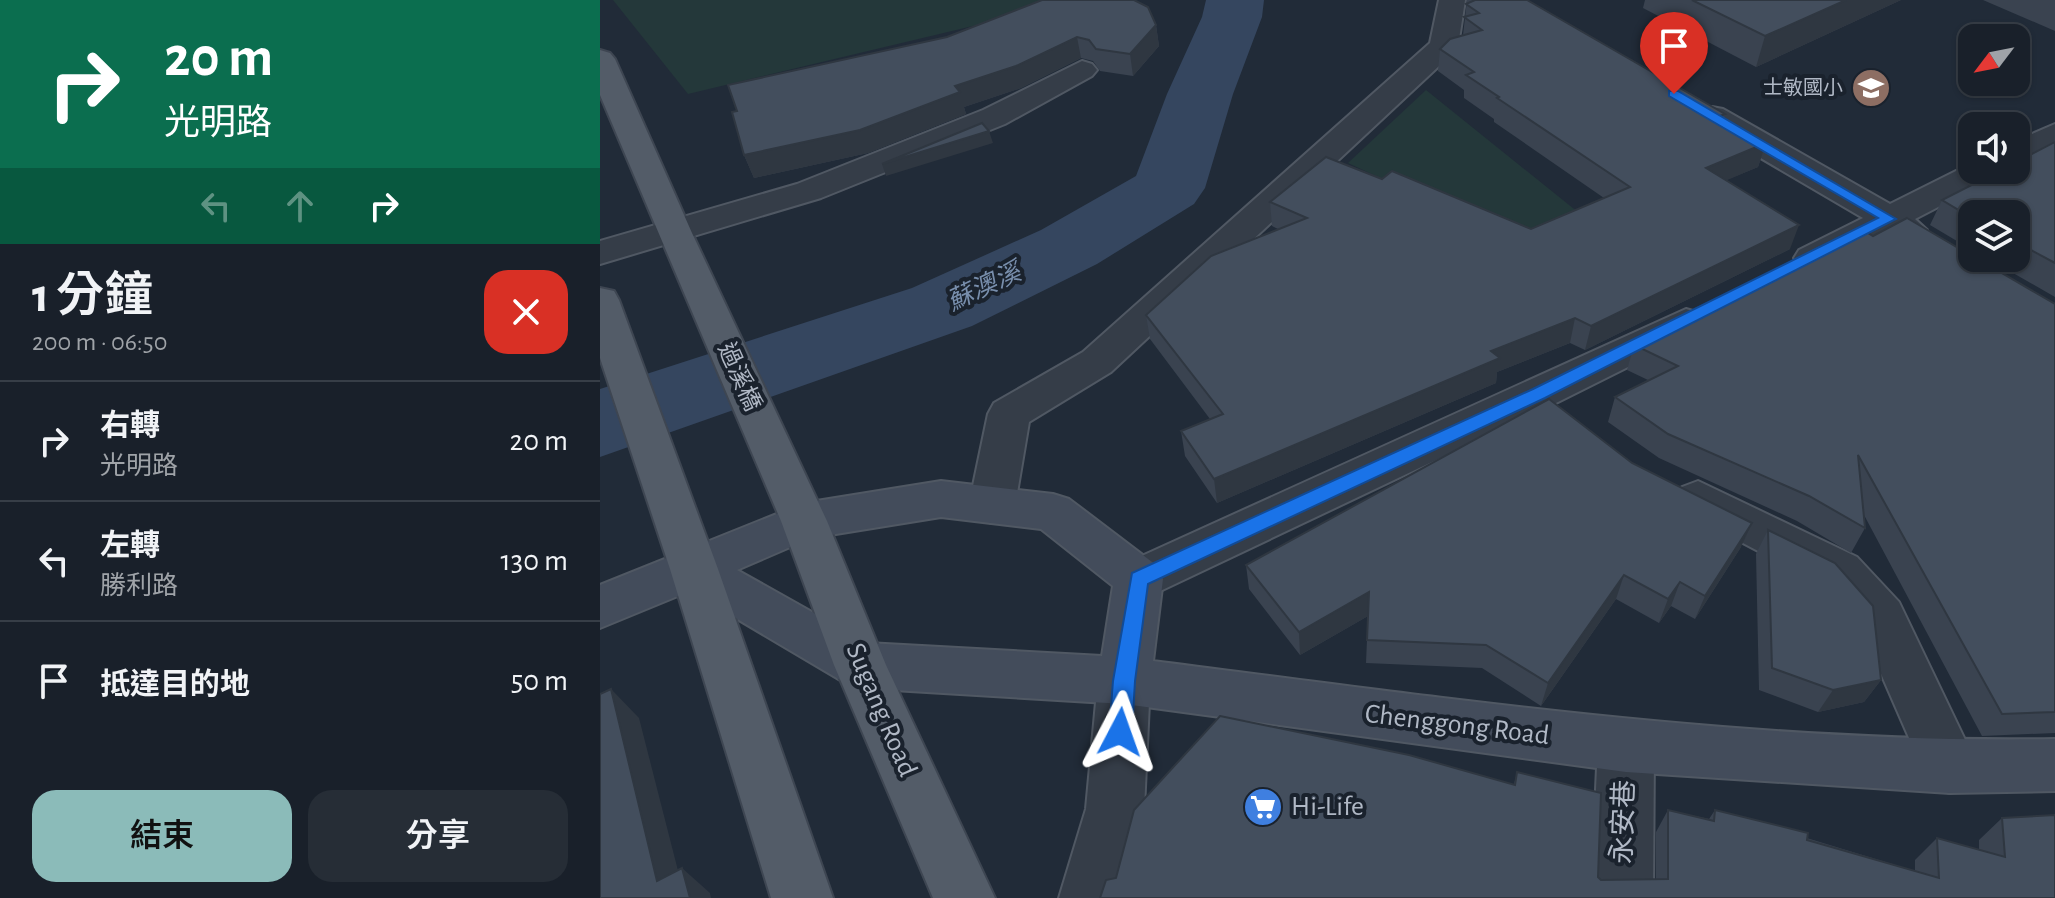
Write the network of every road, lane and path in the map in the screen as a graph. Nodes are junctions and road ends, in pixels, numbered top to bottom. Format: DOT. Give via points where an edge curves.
graph roads {
  1 [pos="1452,0"];
  2 [pos="600,59"];
  3 [pos="1082,70"];
  4 [pos="1687,101"];
  5 [pos="2055,134"];
  6 [pos="2030,147"];
  7 [pos="1958,183"];
  8 [pos="1889,219"];
  9 [pos="674,233"];
  10 [pos="1940,249"];
  11 [pos="600,253"];
  12 [pos="1779,275"];
  13 [pos="600,300"];
  14 [pos="1723,303"];
  15 [pos="1656,479"];
  16 [pos="992,505"];
  17 [pos="804,521"];
  18 [pos="694,569"];
  19 [pos="1139,579"];
  20 [pos="600,607"];
  21 [pos="860,665"];
  22 [pos="1124,681"];
  23 [pos="1626,746"];
  24 [pos="2055,765"];
  25 [pos="1950,767"];
  26 [pos="802,898"];
  27 [pos="964,898"];
  28 [pos="1090,898"];
  29 [pos="1622,898"];
  1 -- 16 [label="street" via="1444,46 1097,362 1009,414"];
  2 -- 9 [label="main road"];
  3 -- 9 [label="street" via="994,117 823,186"];
  4 -- 8 [label="street"];
  5 -- 6 [label="street"];
  7 -- 8 [label="street"];
  8 -- 10 [label="street"];
  8 -- 12 [label="street"];
  9 -- 11 [label="street"];
  9 -- 17 [label="main road, 過溪橋"];
  13 -- 18 [label="main road"];
  14 -- 19 [label="street" via="1556,407"];
  15 -- 25 [label="street" via="1840,571 1881,617"];
  16 -- 17 [label="street" via="941,499"];
  16 -- 19 [label="street" via="1053,512"];
  17 -- 18 [label="street"];
  17 -- 21 [label="main road, Sugang Road"];
  18 -- 20 [label="street"];
  18 -- 21 [label="street"];
  18 -- 26 [label="main road"];
  19 -- 22 [label="street"];
  21 -- 22 [label="street, Chenggong Road"];
  21 -- 27 [label="main road, Sugang Road"];
  22 -- 23 [label="street, Chenggong Road"];
  22 -- 28 [label="street" via="1115,809"];
  23 -- 25 [label="street, Chenggong Road"];
  23 -- 29 [label="street, 永安巷"];
  24 -- 25 [label="street, Chenggong Road"];
}
